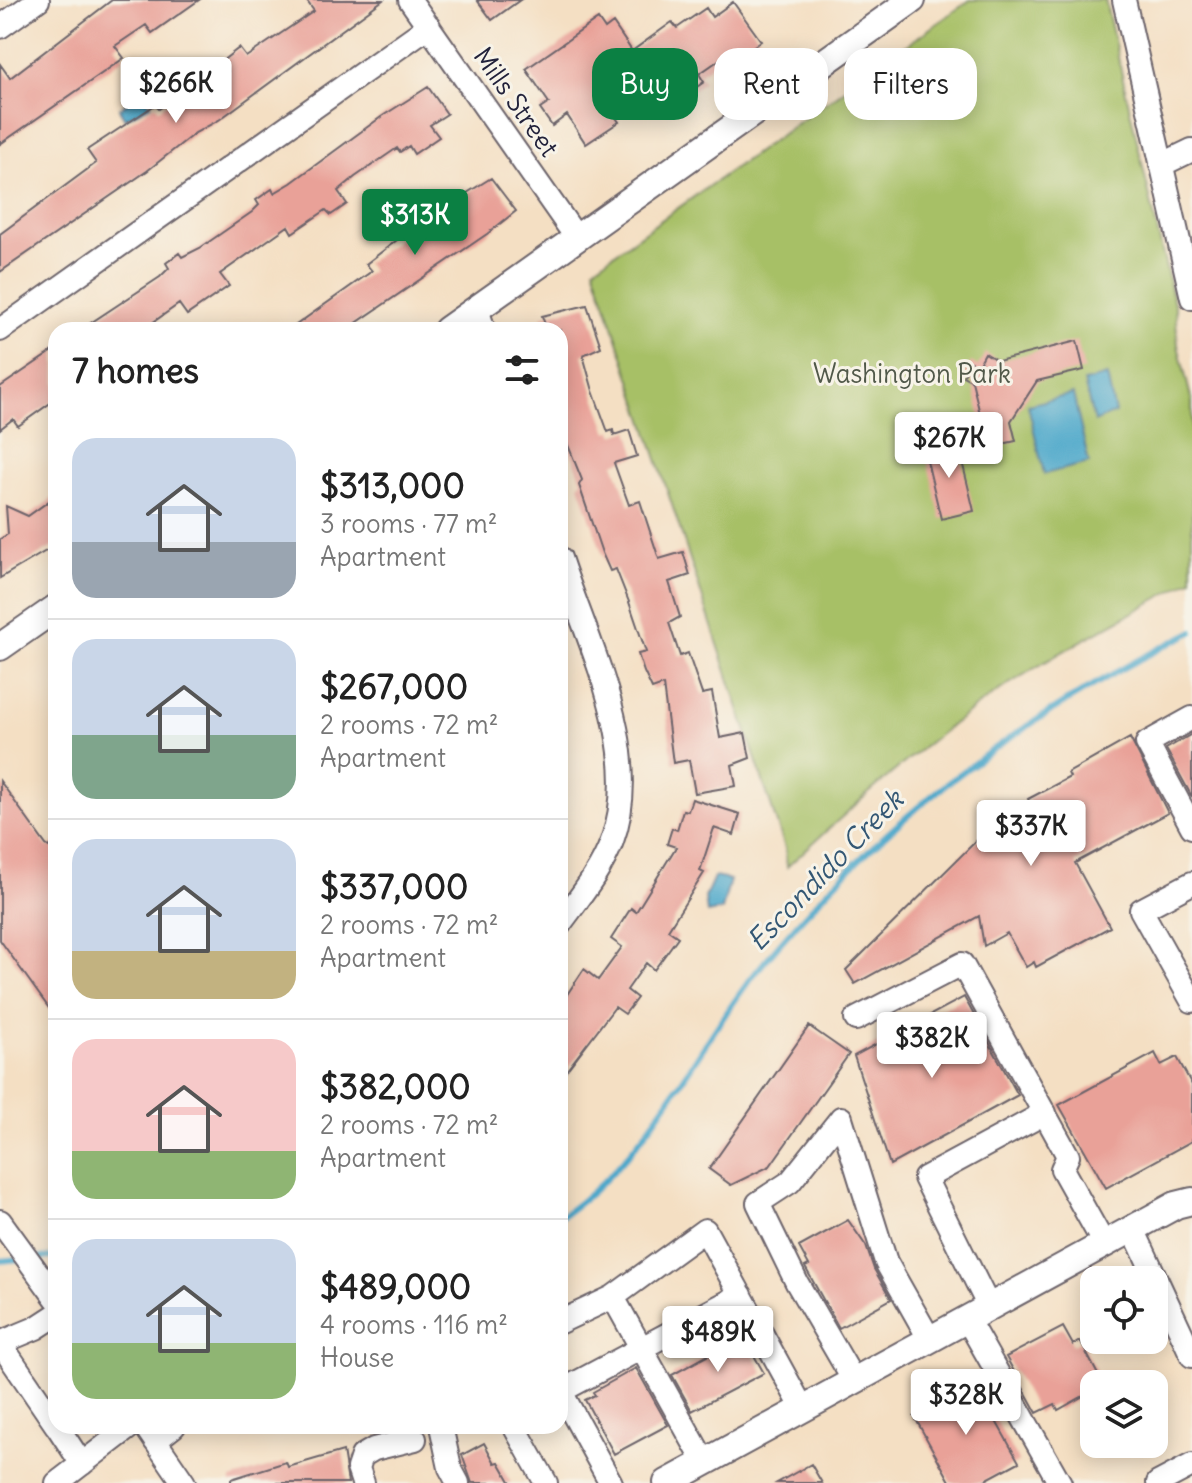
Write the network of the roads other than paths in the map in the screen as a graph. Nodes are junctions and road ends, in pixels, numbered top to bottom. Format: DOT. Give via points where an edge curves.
graph roads {
  1 [pos="38,0"];
  2 [pos="410,0"];
  3 [pos="912,0"];
  4 [pos="1124,0"];
  5 [pos="429,26"];
  6 [pos="0,27"];
  7 [pos="1192,150"];
  8 [pos="1161,165"];
  9 [pos="576,237"];
  10 [pos="1192,298"];
  11 [pos="480,320"];
  12 [pos="0,330"];
  13 [pos="568,602"];
  14 [pos="48,614"];
  15 [pos="0,647"];
  16 [pos="1192,718"];
  17 [pos="1192,827"];
  18 [pos="1192,883"];
  19 [pos="568,912"];
  20 [pos="1192,1001"];
  21 [pos="856,1019"];
  22 [pos="1045,1113"];
  23 [pos="1187,1198"];
  24 [pos="2,1221"];
  25 [pos="1133,1229"];
  26 [pos="1104,1244"];
  27 [pos="48,1287"];
  28 [pos="741,1295"];
  29 [pos="613,1297"];
  30 [pos="978,1313"];
  31 [pos="568,1318"];
  32 [pos="48,1320"];
  33 [pos="930,1340"];
  34 [pos="0,1343"];
  35 [pos="641,1348"];
  36 [pos="1192,1356"];
  37 [pos="854,1381"];
  38 [pos="568,1386"];
  39 [pos="568,1405"];
  40 [pos="803,1409"];
  41 [pos="48,1414"];
  42 [pos="61,1434"];
  43 [pos="121,1434"];
  44 [pos="151,1434"];
  45 [pos="443,1434"];
  46 [pos="518,1434"];
  47 [pos="415,1439"];
  48 [pos="705,1463"];
  49 [pos="82,1464"];
  50 [pos="1192,1465"];
  51 [pos="57,1483"];
  52 [pos="182,1483"];
  53 [pos="363,1483"];
  54 [pos="458,1483"];
  55 [pos="546,1483"];
  56 [pos="611,1483"];
  57 [pos="667,1483"];
  58 [pos="1060,1483"];
  59 [pos="1158,1483"];
  1 -- 6 [label="street"];
  2 -- 5 [label="street, Mills Street"];
  3 -- 9 [label="main road"];
  4 -- 8 [label="street"];
  5 -- 9 [label="street, Mills Street"];
  5 -- 12 [label="street"];
  7 -- 8 [label="street"];
  8 -- 10 [label="street"];
  9 -- 11 [label="main road"];
  13 -- 19 [label="street" via="617,730 624,793 604,859"];
  14 -- 15 [label="main road"];
  16 -- 17 [label="street" via="1147,743"];
  18 -- 20 [label="street" via="1141,910"];
  21 -- 22 [label="street" via="962,964"];
  22 -- 26 [label="street" via="1068,1156 1062,1169"];
  22 -- 30 [label="street" via="925,1178"];
  23 -- 25 [label="main road"];
  24 -- 27 [label="street"];
  25 -- 26 [label="main road"];
  25 -- 36 [label="street"];
  26 -- 30 [label="main road"];
  28 -- 29 [label="street" via="705,1230"];
  28 -- 35 [label="street"];
  28 -- 40 [label="street"];
  29 -- 31 [label="street"];
  29 -- 35 [label="street"];
  30 -- 33 [label="main road"];
  30 -- 58 [label="street"];
  32 -- 34 [label="street"];
  33 -- 37 [label="main road"];
  33 -- 37 [label="street" via="886,1262 841,1118 790,1182 758,1203"];
  34 -- 41 [label="street"];
  35 -- 38 [label="street"];
  35 -- 48 [label="street"];
  37 -- 40 [label="main road"];
  39 -- 56 [label="street"];
  40 -- 48 [label="main road"];
  42 -- 49 [label="street"];
  43 -- 49 [label="street"];
  44 -- 52 [label="street"];
  45 -- 54 [label="street"];
  46 -- 55 [label="street"];
  47 -- 53 [label="street" via="362,1456 358,1468"];
  48 -- 57 [label="main road"];
  49 -- 51 [label="street"];
  50 -- 59 [label="street"];
}
